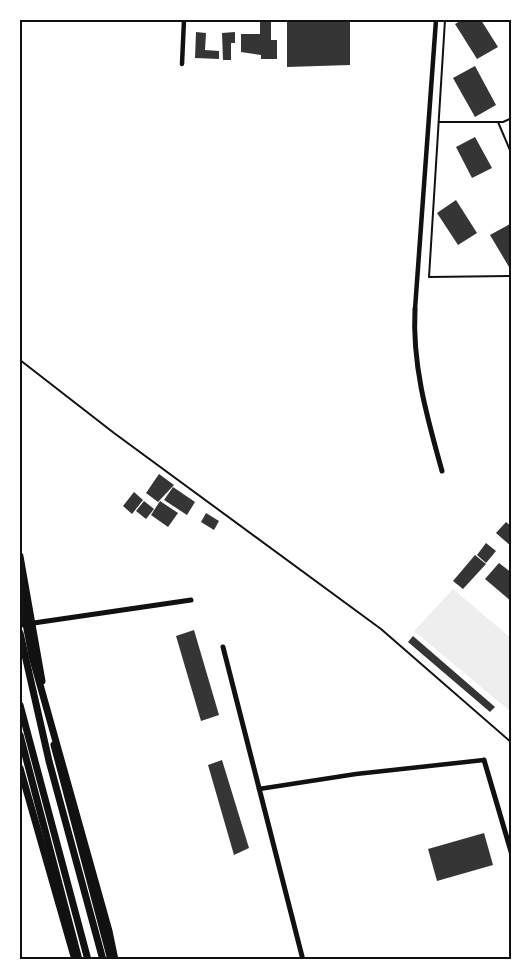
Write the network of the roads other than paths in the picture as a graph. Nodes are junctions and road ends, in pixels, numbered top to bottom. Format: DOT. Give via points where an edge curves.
graph roads {
  1 [pos="184,20"];
  2 [pos="436,20"];
  3 [pos="445,20"];
  4 [pos="182,64"];
  5 [pos="512,118"];
  6 [pos="439,122"];
  7 [pos="498,122"];
  8 [pos="512,155"];
  9 [pos="512,276"];
  10 [pos="415,309"];
  11 [pos="20,360"];
  12 [pos="442,471"];
  13 [pos="20,556"];
  14 [pos="20,591"];
  15 [pos="191,600"];
  16 [pos="29,614"];
  17 [pos="20,615"];
  18 [pos="31,623"];
  19 [pos="20,625"];
  20 [pos="20,633"];
  21 [pos="224,646"];
  22 [pos="20,705"];
  23 [pos="20,735"];
  24 [pos="512,743"];
  25 [pos="484,760"];
  26 [pos="20,768"];
  27 [pos="259,789"];
  28 [pos="512,855"];
  29 [pos="77,960"];
  30 [pos="88,960"];
  31 [pos="103,960"];
  32 [pos="113,960"];
  33 [pos="303,960"];
  1 -- 4 [label="street"];
  2 -- 10 [label="street"];
  3 -- 6 [label="lane"];
  5 -- 7 [label="lane"];
  6 -- 7 [label="lane"];
  6 -- 9 [label="lane" via="429,277"];
  7 -- 8 [label="lane"];
  10 -- 12 [label="street" via="414,337 422,400"];
  11 -- 24 [label="lane" via="381,629"];
  13 -- 16 [label="main road"];
  14 -- 32 [label="main road" via="32,656 109,932"];
  15 -- 18 [label="street"];
  16 -- 17 [label="street"];
  16 -- 18 [label="main road"];
  18 -- 19 [label="street"];
  18 -- 32 [label="main road" via="57,759"];
  20 -- 31 [label="main road" via="49,761"];
  21 -- 27 [label="street"];
  22 -- 30 [label="main road"];
  23 -- 29 [label="main road"];
  25 -- 27 [label="street"];
  25 -- 28 [label="street"];
  26 -- 29 [label="main road"];
  27 -- 33 [label="street"];
}
